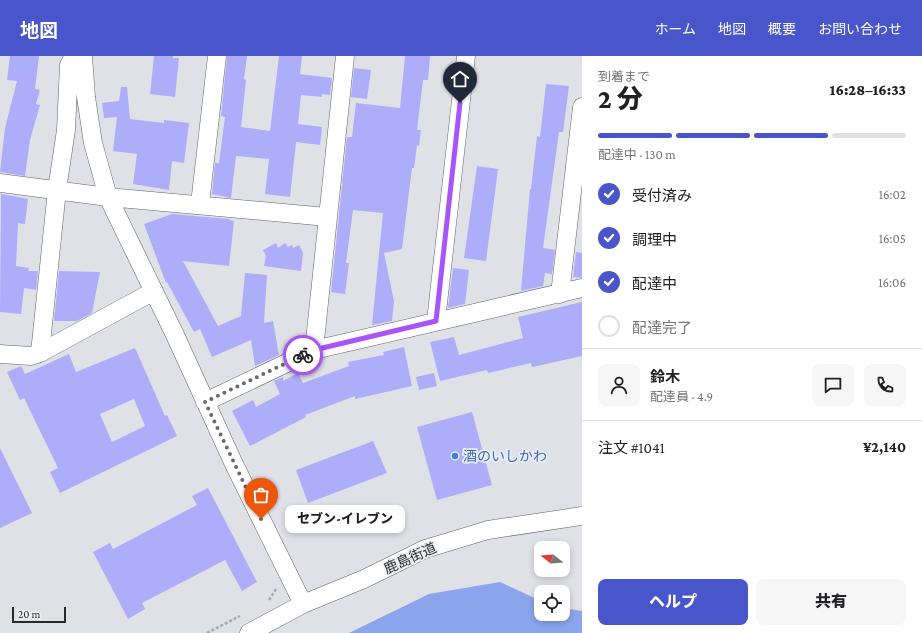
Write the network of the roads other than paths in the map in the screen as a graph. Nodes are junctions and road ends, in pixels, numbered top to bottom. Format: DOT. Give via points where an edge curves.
graph roads {
  1 [pos="74,56"];
  2 [pos="83,56"];
  3 [pos="217,56"];
  4 [pos="345,56"];
  5 [pos="466,56"];
  6 [pos="582,107"];
  7 [pos="0,183"];
  8 [pos="58,190"];
  9 [pos="108,197"];
  10 [pos="200,204"];
  11 [pos="327,216"];
  12 [pos="582,288"];
  13 [pos="154,291"];
  14 [pos="560,294"];
  15 [pos="436,321"];
  16 [pos="314,350"];
  17 [pos="40,353"];
  18 [pos="0,354"];
  19 [pos="205,402"];
  20 [pos="582,516"];
  21 [pos="303,604"];
  22 [pos="249,633"];
  1 -- 8 [label="street" via="69,65 66,130"];
  2 -- 9 [label="street" via="93,143"];
  3 -- 10 [label="street"];
  4 -- 11 [label="street"];
  5 -- 15 [label="street"];
  6 -- 14 [label="street"];
  7 -- 8 [label="street"];
  8 -- 9 [label="street"];
  8 -- 17 [label="street"];
  9 -- 10 [label="street"];
  9 -- 13 [label="street"];
  10 -- 11 [label="street"];
  11 -- 16 [label="street"];
  12 -- 14 [label="street"];
  13 -- 17 [label="street"];
  13 -- 19 [label="street"];
  14 -- 15 [label="street"];
  15 -- 16 [label="street"];
  16 -- 19 [label="street"];
  17 -- 18 [label="street" via="31,356"];
  19 -- 21 [label="street"];
  20 -- 21 [label="street, 鹿島街道" via="488,530 424,549 364,579"];
  21 -- 22 [label="street, 鹿島街道"];
}
